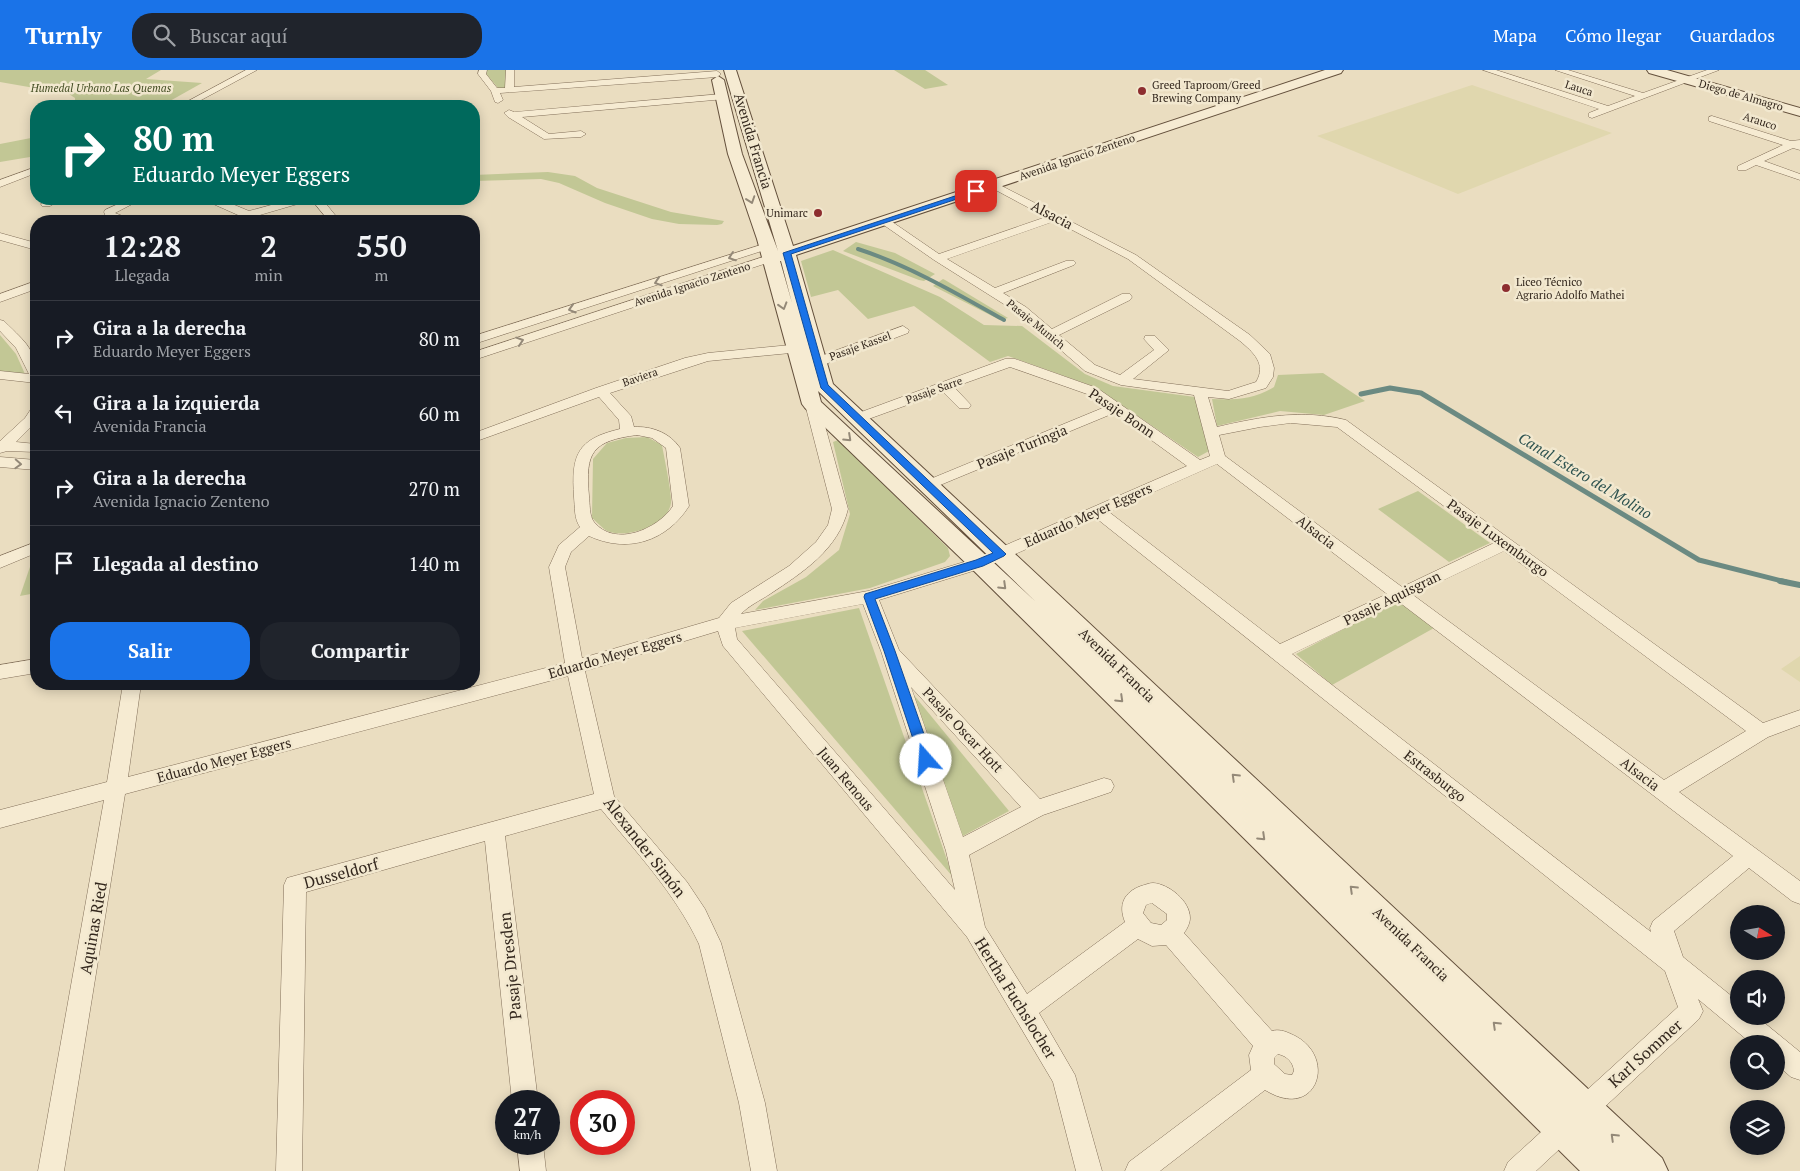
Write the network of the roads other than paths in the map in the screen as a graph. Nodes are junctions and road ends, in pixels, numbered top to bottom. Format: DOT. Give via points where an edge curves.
graph roads {
  1 [pos="253,70"];
  2 [pos="483,70"];
  3 [pos="510,70"];
  4 [pos="730,70"];
  5 [pos="1312,70"];
  6 [pos="1337,70"];
  7 [pos="1510,70"];
  8 [pos="1559,70"];
  9 [pos="1653,70"];
  10 [pos="1675,70"];
  11 [pos="1715,70"];
  12 [pos="716,72"];
  13 [pos="656,74"];
  14 [pos="679,74"];
  15 [pos="1486,74"];
  16 [pos="1499,74"];
  17 [pos="1693,78"];
  18 [pos="509,90"];
  19 [pos="739,95"];
  20 [pos="1247,96"];
  21 [pos="1643,96"];
  22 [pos="722,97"];
  23 [pos="499,99"];
  24 [pos="196,100"];
  25 [pos="1797,108"];
  26 [pos="1607,109"];
  27 [pos="511,115"];
  28 [pos="1592,115"];
  29 [pos="1712,119"];
  30 [pos="582,121"];
  31 [pos="1798,144"];
  32 [pos="582,146"];
  33 [pos="1756,162"];
  34 [pos="1029,168"];
  35 [pos="1742,168"];
  36 [pos="30,172"];
  37 [pos="1800,177"];
  38 [pos="0,184"];
  39 [pos="994,185"];
  40 [pos="124,205"];
  41 [pos="226,205"];
  42 [pos="278,205"];
  43 [pos="322,205"];
  44 [pos="110,215"];
  45 [pos="248,215"];
  46 [pos="330,215"];
  47 [pos="1056,217"];
  48 [pos="884,221"];
  49 [pos="0,236"];
  50 [pos="30,246"];
  51 [pos="785,247"];
  52 [pos="768,252"];
  53 [pos="938,258"];
  54 [pos="1070,263"];
  55 [pos="30,286"];
  56 [pos="995,292"];
  57 [pos="1126,297"];
  58 [pos="0,298"];
  59 [pos="0,324"];
  60 [pos="903,330"];
  61 [pos="1051,334"];
  62 [pos="480,337"];
  63 [pos="1150,339"];
  64 [pos="480,340"];
  65 [pos="500,348"];
  66 [pos="809,352"];
  67 [pos="480,354"];
  68 [pos="30,362"];
  69 [pos="1010,362"];
  70 [pos="0,375"];
  71 [pos="30,378"];
  72 [pos="1121,381"];
  73 [pos="945,386"];
  74 [pos="601,390"];
  75 [pos="1200,392"];
  76 [pos="812,404"];
  77 [pos="964,405"];
  78 [pos="1116,408"];
  79 [pos="858,418"];
  80 [pos="30,421"];
  81 [pos="627,432"];
  82 [pos="1211,432"];
  83 [pos="480,436"];
  84 [pos="1,447"];
  85 [pos="30,448"];
  86 [pos="884,458"];
  87 [pos="1218,458"];
  88 [pos="0,462"];
  89 [pos="30,464"];
  90 [pos="1199,467"];
  91 [pos="928,485"];
  92 [pos="1098,511"];
  93 [pos="589,528"];
  94 [pos="1506,544"];
  95 [pos="30,550"];
  96 [pos="990,558"];
  97 [pos="0,562"];
  98 [pos="1400,594"];
  99 [pos="869,597"];
  100 [pos="725,624"];
  101 [pos="890,651"];
  102 [pos="1278,653"];
  103 [pos="30,667"];
  104 [pos="575,667"];
  105 [pos="0,672"];
  106 [pos="131,690"];
  107 [pos="1800,717"];
  108 [pos="1761,732"];
  109 [pos="1104,786"];
  110 [pos="116,788"];
  111 [pos="1663,791"];
  112 [pos="605,799"];
  113 [pos="1036,808"];
  114 [pos="0,819"];
  115 [pos="494,831"];
  116 [pos="956,851"];
  117 [pos="1749,855"];
  118 [pos="1800,894"];
  119 [pos="1137,926"];
  120 [pos="975,930"];
  121 [pos="1170,933"];
  122 [pos="1674,964"];
  123 [pos="1024,1010"];
  124 [pos="1759,1035"];
  125 [pos="1268,1045"];
  126 [pos="1785,1056"];
  127 [pos="1800,1068"];
  128 [pos="1266,1074"];
  129 [pos="524,1090"];
  130 [pos="1583,1108"];
  131 [pos="1563,1128"];
  132 [pos="531,1155"];
  133 [pos="51,1171"];
  134 [pos="289,1171"];
  135 [pos="533,1171"];
  136 [pos="764,1171"];
  137 [pos="1089,1171"];
  138 [pos="1138,1171"];
  139 [pos="1517,1171"];
  140 [pos="1606,1171"];
  141 [pos="1649,1171"];
  1 -- 24 [label="street"];
  2 -- 23 [label="street" via="482,74"];
  3 -- 18 [label="street"];
  4 -- 19 [label="main road, Avenida Francia"];
  5 -- 20 [label="main road, Avenida Ignacio Zenteno"];
  6 -- 20 [label="main road, Avenida Ignacio Zenteno"];
  7 -- 16 [label="street"];
  8 -- 21 [label="street"];
  9 -- 17 [label="main road, Diego de Almagro"];
  10 -- 17 [label="main road, Diego de Almagro"];
  11 -- 17 [label="street"];
  12 -- 14 [label="street"];
  12 -- 22 [label="main road, Avenida Francia"];
  13 -- 14 [label="street"];
  13 -- 18 [label="street"];
  15 -- 16 [label="street, Lauca"];
  16 -- 26 [label="street, Lauca"];
  17 -- 21 [label="street"];
  17 -- 25 [label="main road, Diego de Almagro"];
  18 -- 23 [label="street"];
  19 -- 22 [label="main road"];
  19 -- 51 [label="main road, Avenida Francia"];
  20 -- 34 [label="main road, Avenida Ignacio Zenteno"];
  21 -- 26 [label="street"];
  22 -- 30 [label="street"];
  22 -- 52 [label="main road, Avenida Francia, one-way" via="735,154"];
  23 -- 27 [label="street"];
  26 -- 28 [label="street"];
  27 -- 30 [label="street"];
  27 -- 30 [label="street" via="546,137"];
  29 -- 31 [label="street, Arauco"];
  30 -- 32 [label="street"];
  31 -- 33 [label="street"];
  33 -- 35 [label="street"];
  33 -- 37 [label="street"];
  34 -- 39 [label="main road, Avenida Ignacio Zenteno"];
  34 -- 51 [label="main road, Avenida Ignacio Zenteno"];
  36 -- 38 [label="street"];
  39 -- 47 [label="street, Alsacia"];
  39 -- 48 [label="main road, Avenida Ignacio Zenteno"];
  40 -- 44 [label="street" via="108,212"];
  41 -- 45 [label="street"];
  42 -- 45 [label="street"];
  43 -- 46 [label="street"];
  47 -- 53 [label="street"];
  47 -- 75 [label="street, Alsacia" via="1132,257 1263,354 1267,368 1261,386 1228,394"];
  48 -- 51 [label="main road, Avenida Ignacio Zenteno"];
  48 -- 53 [label="street, Pasaje Munich"];
  49 -- 50 [label="street"];
  51 -- 52 [label="main road, Avenida Ignacio Zenteno"];
  51 -- 66 [label="main road, Avenida Francia"];
  52 -- 62 [label="street, Avenida Ignacio Zenteno, one-way"];
  65 -- 52 [label="street, Avenida Ignacio Zenteno, one-way"];
  52 -- 66 [label="main road, Avenida Francia, one-way"];
  53 -- 56 [label="street, Pasaje Munich"];
  54 -- 56 [label="street"];
  55 -- 58 [label="street"];
  56 -- 61 [label="street, Pasaje Munich"];
  57 -- 61 [label="street"];
  59 -- 68 [label="street" via="22,346"];
  60 -- 66 [label="street, Pasaje Kassel"];
  61 -- 72 [label="street, Pasaje Munich" via="1090,368"];
  63 -- 72 [label="street" via="1162,350"];
  64 -- 65 [label="street"];
  65 -- 67 [label="street, Avenida Ignacio Zenteno"];
  66 -- 74 [label="street, Baviera" via="699,358"];
  66 -- 76 [label="main road, Avenida Francia"];
  66 -- 79 [label="main road, Avenida Francia" via="824,386"];
  69 -- 73 [label="street, Pasaje Sarre"];
  69 -- 78 [label="street, Pasaje Bonn" via="1092,391"];
  70 -- 71 [label="street"];
  72 -- 75 [label="street, Pasaje Munich"];
  73 -- 77 [label="street"];
  73 -- 79 [label="street, Pasaje Sarre"];
  74 -- 81 [label="street" via="626,419"];
  74 -- 83 [label="street, Baviera"];
  75 -- 82 [label="street"];
  76 -- 86 [label="main road, Avenida Francia, one-way"];
  76 -- 100 [label="street" via="840,509 836,525 822,546 795,570 737,608"];
  78 -- 90 [label="street, Pasaje Bonn"];
  78 -- 91 [label="street, Pasaje Turingia"];
  79 -- 86 [label="main road, Avenida Francia"];
  80 -- 84 [label="street"];
  81 -- 93 [label="street" via="601,440 581,461 584,521"];
  81 -- 93 [label="street" via="650,432 668,441 673,448 681,506 678,514 666,526 636,538 609,538"];
  82 -- 87 [label="street"];
  82 -- 94 [label="street, Pasaje Luxemburgo" via="1276,419 1320,418 1341,423"];
  84 -- 85 [label="street"];
  86 -- 91 [label="main road, Avenida Francia"];
  86 -- 96 [label="main road, Avenida Francia"];
  87 -- 90 [label="street, Eduardo Meyer Eggers"];
  87 -- 98 [label="street, Alsacia"];
  88 -- 89 [label="street, one-way"];
  90 -- 92 [label="street, Eduardo Meyer Eggers"];
  91 -- 96 [label="main road, Avenida Francia"];
  92 -- 96 [label="street, Eduardo Meyer Eggers"];
  92 -- 102 [label="street, Estrasburgo"];
  93 -- 104 [label="street, Alexander Simón" via="561,553 558,567"];
  94 -- 98 [label="street, Pasaje Aquisgran"];
  94 -- 108 [label="street, Pasaje Luxemburgo"];
  95 -- 97 [label="street"];
  96 -- 99 [label="street, Eduardo Meyer Eggers"];
  130 -- 96 [label="main road, Avenida Francia, one-way"];
  96 -- 131 [label="main road, Avenida Francia, one-way"];
  98 -- 102 [label="street, Pasaje Aquisgran"];
  98 -- 111 [label="street, Alsacia"];
  99 -- 100 [label="street, Eduardo Meyer Eggers"];
  99 -- 101 [label="street, Hertha Fuchslocher"];
  100 -- 104 [label="street, Eduardo Meyer Eggers"];
  100 -- 120 [label="street, Juan Renous" via="729,641"];
  101 -- 113 [label="street, Pasaje Oscar Hott"];
  101 -- 116 [label="street, Hertha Fuchslocher"];
  102 -- 122 [label="street, Estrasburgo"];
  103 -- 105 [label="street"];
  104 -- 110 [label="street, Eduardo Meyer Eggers"];
  104 -- 112 [label="street, Alexander Simón"];
  106 -- 110 [label="street, Aquinas Ried"];
  107 -- 108 [label="street"];
  108 -- 111 [label="street"];
  109 -- 113 [label="street"];
  110 -- 114 [label="street, Eduardo Meyer Eggers"];
  110 -- 133 [label="street, Aquinas Ried"];
  111 -- 117 [label="street, Alsacia"];
  112 -- 115 [label="street, Dusseldorf"];
  112 -- 136 [label="street, Alexander Simón" via="679,888 710,943 752,1103"];
  113 -- 116 [label="street"];
  115 -- 129 [label="street, Pasaje Dresden"];
  115 -- 134 [label="street, Dusseldorf" via="295,885"];
  116 -- 120 [label="street, Hertha Fuchslocher"];
  117 -- 118 [label="street, Alsacia"];
  117 -- 122 [label="street, Karl Sommer" via="1661,928"];
  119 -- 121 [label="street" via="1157,936"];
  119 -- 121 [label="street" via="1131,911 1133,904 1144,894 1161,895 1174,905 1178,913 1178,921"];
  119 -- 123 [label="street"];
  120 -- 123 [label="street, Hertha Fuchslocher"];
  121 -- 125 [label="street"];
  122 -- 124 [label="street, Estrasburgo"];
  122 -- 130 [label="street, Karl Sommer" via="1691,1011"];
  123 -- 137 [label="street, Hertha Fuchslocher" via="1065,1081"];
  125 -- 128 [label="street" via="1260,1057"];
  125 -- 128 [label="street" via="1276,1042 1293,1047 1300,1054 1306,1071 1304,1079 1290,1088 1272,1082"];
  126 -- 127 [label="street"];
  128 -- 138 [label="street"];
  130 -- 131 [label="street, Karl Sommer"];
  141 -- 130 [label="main road, Avenida Francia, one-way"];
  131 -- 139 [label="street, Karl Sommer"];
  131 -- 140 [label="main road, Avenida Francia"];
  132 -- 135 [label="street"];
}
